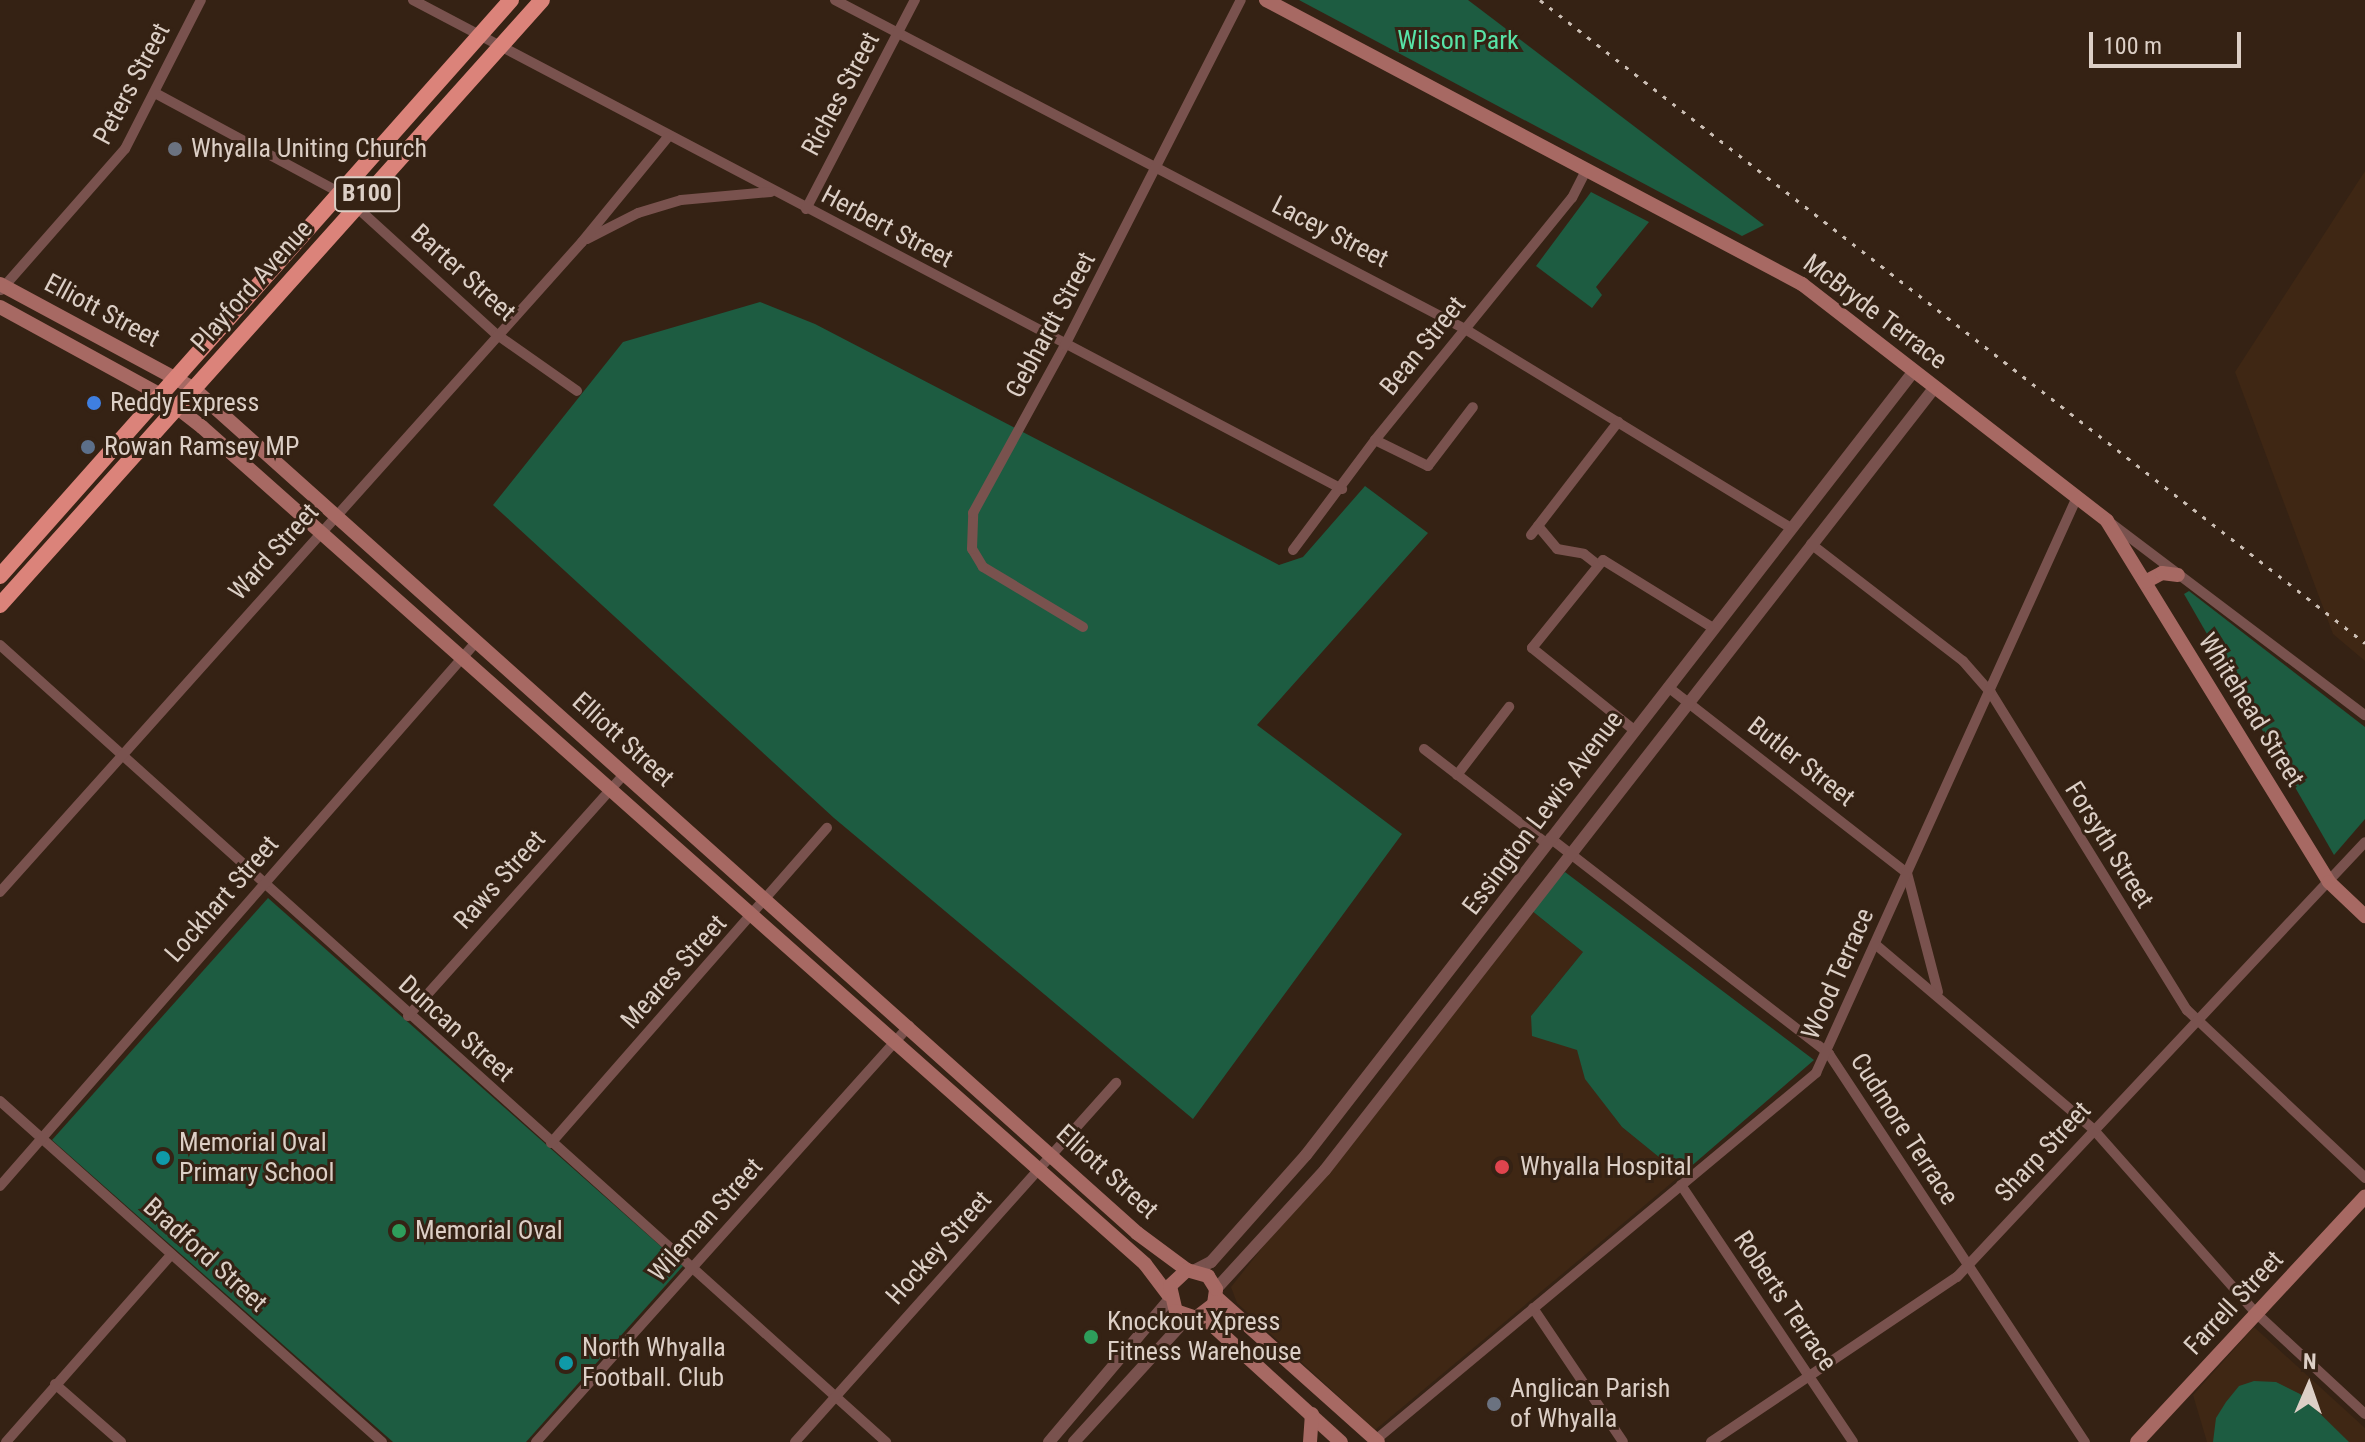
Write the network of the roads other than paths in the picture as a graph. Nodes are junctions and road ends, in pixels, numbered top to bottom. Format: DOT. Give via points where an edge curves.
graph roads {
  1 [pos="201,0"];
  2 [pos="413,0"];
  3 [pos="511,0"];
  4 [pos="542,0"];
  5 [pos="835,0"];
  6 [pos="915,0"];
  7 [pos="1241,0"];
  8 [pos="1266,0"];
  9 [pos="899,33"];
  10 [pos="480,35"];
  11 [pos="499,47"];
  12 [pos="155,93"];
  13 [pos="668,137"];
  14 [pos="1156,166"];
  15 [pos="1586,170"];
  16 [pos="773,192"];
  17 [pos="341,193"];
  18 [pos="357,205"];
  19 [pos="806,209"];
  20 [pos="582,242"];
  21 [pos="259,285"];
  22 [pos="2,288"];
  23 [pos="274,298"];
  24 [pos="0,307"];
  25 [pos="1465,329"];
  26 [pos="496,334"];
  27 [pos="1065,345"];
  28 [pos="1914,371"];
  29 [pos="177,377"];
  30 [pos="1935,387"];
  31 [pos="193,388"];
  32 [pos="577,391"];
  33 [pos="161,395"];
  34 [pos="177,406"];
  35 [pos="1473,407"];
  36 [pos="1618,422"];
  37 [pos="1375,440"];
  38 [pos="1342,489"];
  39 [pos="2077,497"];
  40 [pos="64,504"];
  41 [pos="336,516"];
  42 [pos="78,517"];
  43 [pos="2107,521"];
  44 [pos="1791,528"];
  45 [pos="322,530"];
  46 [pos="1811,544"];
  47 [pos="1293,550"];
  48 [pos="1597,564"];
  49 [pos="2178,575"];
  50 [pos="0,576"];
  51 [pos="2145,582"];
  52 [pos="0,605"];
  53 [pos="1083,627"];
  54 [pos="1713,628"];
  55 [pos="477,641"];
  56 [pos="0,645"];
  57 [pos="465,657"];
  58 [pos="1668,687"];
  59 [pos="1991,693"];
  60 [pos="1689,702"];
  61 [pos="1509,707"];
  62 [pos="2365,715"];
  63 [pos="1634,730"];
  64 [pos="1424,749"];
  65 [pos="122,755"];
  66 [pos="625,773"];
  67 [pos="1457,775"];
  68 [pos="611,788"];
  69 [pos="827,828"];
  70 [pos="1548,841"];
  71 [pos="2365,842"];
  72 [pos="1568,853"];
  73 [pos="1907,873"];
  74 [pos="2329,882"];
  75 [pos="264,885"];
  76 [pos="0,892"];
  77 [pos="765,899"];
  78 [pos="753,915"];
  79 [pos="2365,916"];
  80 [pos="1875,944"];
  81 [pos="1939,994"];
  82 [pos="408,1016"];
  83 [pos="2197,1020"];
  84 [pos="909,1026"];
  85 [pos="895,1041"];
  86 [pos="1829,1054"];
  87 [pos="1116,1083"];
  88 [pos="0,1101"];
  89 [pos="2094,1130"];
  90 [pos="42,1138"];
  91 [pos="551,1143"];
  92 [pos="1052,1153"];
  93 [pos="1037,1170"];
  94 [pos="2365,1178"];
  95 [pos="1681,1185"];
  96 [pos="0,1186"];
  97 [pos="2365,1197"];
  98 [pos="171,1255"];
  99 [pos="1968,1266"];
  100 [pos="691,1270"];
  101 [pos="1191,1270"];
  102 [pos="1216,1293"];
  103 [pos="1169,1297"];
  104 [pos="1533,1308"];
  105 [pos="2257,1314"];
  106 [pos="1192,1317"];
  107 [pos="1810,1376"];
  108 [pos="55,1384"];
  109 [pos="835,1396"];
  110 [pos="1312,1414"];
  111 [pos="2365,1414"];
  112 [pos="1376,1441"];
  113 [pos="6,1442"];
  114 [pos="121,1442"];
  115 [pos="382,1442"];
  116 [pos="536,1442"];
  117 [pos="795,1442"];
  118 [pos="886,1442"];
  119 [pos="1049,1442"];
  120 [pos="1074,1442"];
  121 [pos="1310,1442"];
  122 [pos="1341,1442"];
  123 [pos="1623,1442"];
  124 [pos="1711,1442"];
  125 [pos="1853,1442"];
  126 [pos="2085,1442"];
  127 [pos="2137,1442"];
  1 -- 12 [label="street, Peters Street"];
  2 -- 10 [label="street, Herbert Street"];
  3 -- 10 [label="highway, Playford Avenue / B100"];
  4 -- 11 [label="highway, Playford Avenue / B100"];
  5 -- 9 [label="street, Lacey Street"];
  6 -- 9 [label="street, Riches Street"];
  7 -- 14 [label="street, Gebhardt Street"];
  8 -- 15 [label="main road, McBryde Terrace"];
  9 -- 14 [label="street, Lacey Street"];
  9 -- 19 [label="street, Riches Street"];
  10 -- 11 [label="street, Herbert Street"];
  10 -- 17 [label="highway, Playford Avenue / B100"];
  11 -- 13 [label="street, Herbert Street"];
  11 -- 18 [label="highway, Playford Avenue / B100"];
  12 -- 17 [label="street, Barter Street"];
  12 -- 22 [label="street, Peters Street" via="108,172"];
  13 -- 16 [label="street, Herbert Street"];
  13 -- 20 [label="street, Ward Street"];
  14 -- 25 [label="street, Lacey Street"];
  14 -- 27 [label="street, Gebhardt Street"];
  15 -- 25 [label="street, Bean Street" via="1572,198"];
  15 -- 28 [label="main road, McBryde Terrace" via="1802,284"];
  16 -- 19 [label="street, Herbert Street"];
  16 -- 20 [label="street, Ward Street" via="681,200 638,213"];
  17 -- 18 [label="street, Barter Street"];
  17 -- 21 [label="highway, Playford Avenue / B100"];
  18 -- 23 [label="highway, Playford Avenue / B100"];
  18 -- 26 [label="street, Barter Street"];
  19 -- 27 [label="street, Herbert Street"];
  20 -- 26 [label="street, Ward Street"];
  21 -- 23 [label="highway"];
  21 -- 29 [label="highway, Playford Avenue / B100"];
  22 -- 29 [label="main road, Elliott Street"];
  23 -- 31 [label="highway, Playford Avenue / B100"];
  24 -- 33 [label="main road, Elliott Street"];
  25 -- 36 [label="street, Lacey Street"];
  25 -- 37 [label="street, Bean Street"];
  26 -- 32 [label="street, Barter Street"];
  26 -- 41 [label="street, Ward Street"];
  27 -- 38 [label="street, Herbert Street"];
  27 -- 53 [label="street, Gebhardt Street" via="973,513 971,540 983,567"];
  28 -- 30 [label="main road, McBryde Terrace"];
  28 -- 44 [label="street, Essington Lewis Avenue"];
  29 -- 31 [label="main road, Elliott Street"];
  29 -- 33 [label="highway, Playford Avenue / B100"];
  30 -- 39 [label="main road, McBryde Terrace"];
  30 -- 46 [label="street, Essington Lewis Avenue"];
  31 -- 34 [label="highway, Playford Avenue / B100"];
  31 -- 41 [label="main road, Elliott Street"];
  33 -- 34 [label="main road, Elliott Street"];
  33 -- 40 [label="highway, Playford Avenue / B100"];
  34 -- 42 [label="highway, Playford Avenue / B100"];
  34 -- 45 [label="main road, Elliott Street"];
  35 -- 37 [label="street" via="1428,466"];
  36 -- 44 [label="street, Lacey Street"];
  36 -- 48 [label="street" via="1535,530 1560,551 1584,554"];
  37 -- 38 [label="street, Bean Street"];
  38 -- 47 [label="street, Bean Street"];
  39 -- 43 [label="main road, McBryde Terrace"];
  39 -- 59 [label="street, Wood Terrace"];
  40 -- 42 [label="highway"];
  40 -- 50 [label="highway, Playford Avenue / B100"];
  41 -- 45 [label="street, Ward Street"];
  41 -- 55 [label="main road, Elliott Street"];
  42 -- 52 [label="highway, Playford Avenue / B100"];
  43 -- 49 [label="street, McBryde Terrace"];
  43 -- 51 [label="main road, Whitehead Street"];
  44 -- 46 [label="street"];
  44 -- 54 [label="street, Essington Lewis Avenue"];
  45 -- 57 [label="main road, Elliott Street"];
  45 -- 65 [label="street, Ward Street"];
  46 -- 59 [label="street, Forsyth Street" via="1963,661"];
  46 -- 60 [label="street, Essington Lewis Avenue"];
  48 -- 54 [label="street" via="1603,560"];
  48 -- 63 [label="street" via="1532,648"];
  49 -- 51 [label="main road" via="2162,573"];
  49 -- 62 [label="street, McBryde Terrace"];
  51 -- 74 [label="main road, Whitehead Street"];
  54 -- 58 [label="street, Essington Lewis Avenue"];
  55 -- 57 [label="street, Lockhart Street"];
  55 -- 66 [label="main road, Elliott Street"];
  56 -- 65 [label="street, Duncan Street"];
  57 -- 68 [label="main road, Elliott Street"];
  57 -- 75 [label="street, Lockhart Street"];
  58 -- 60 [label="street, Butler Street"];
  58 -- 63 [label="street, Essington Lewis Avenue"];
  59 -- 73 [label="street, Wood Terrace"];
  59 -- 83 [label="street, Forsyth Street" via="2095,867"];
  60 -- 72 [label="street, Essington Lewis Avenue"];
  60 -- 73 [label="street, Butler Street"];
  61 -- 67 [label="street"];
  63 -- 70 [label="street, Essington Lewis Avenue"];
  64 -- 67 [label="street, Cudmore Terrace"];
  65 -- 75 [label="street, Duncan Street"];
  65 -- 76 [label="street, Ward Street"];
  66 -- 68 [label="street, Raws Street"];
  66 -- 77 [label="main road, Elliott Street"];
  67 -- 70 [label="street, Cudmore Terrace"];
  68 -- 78 [label="main road, Elliott Street"];
  68 -- 82 [label="street, Raws Street"];
  69 -- 77 [label="street, Meares Street"];
  70 -- 72 [label="street, Cudmore Terrace"];
  70 -- 101 [label="street, Essington Lewis Avenue" via="1306,1155 1211,1262"];
  71 -- 74 [label="street, Sharp Street"];
  72 -- 86 [label="street, Cudmore Terrace"];
  72 -- 102 [label="street, Essington Lewis Avenue" via="1325,1170"];
  73 -- 80 [label="street, Wood Terrace"];
  73 -- 81 [label="street"];
  74 -- 79 [label="main road, Whitehead Street"];
  74 -- 83 [label="street, Sharp Street"];
  75 -- 82 [label="street, Duncan Street"];
  75 -- 90 [label="street, Lockhart Street"];
  77 -- 78 [label="street, Meares Street"];
  77 -- 84 [label="main road, Elliott Street"];
  78 -- 85 [label="main road, Elliott Street"];
  78 -- 91 [label="street, Meares Street"];
  80 -- 81 [label="street"];
  80 -- 86 [label="street, Wood Terrace"];
  81 -- 89 [label="street"];
  82 -- 91 [label="street, Duncan Street"];
  83 -- 89 [label="street, Sharp Street"];
  83 -- 94 [label="street, Forsyth Street"];
  84 -- 85 [label="street, Wileman Street"];
  84 -- 92 [label="main road, Elliott Street"];
  85 -- 93 [label="main road, Elliott Street"];
  85 -- 100 [label="street, Wileman Street"];
  86 -- 95 [label="street, Wood Terrace" via="1816,1073"];
  86 -- 99 [label="street, Cudmore Terrace"];
  87 -- 92 [label="street, Hockey Street"];
  88 -- 90 [label="street, Bradford Street"];
  89 -- 99 [label="street, Sharp Street"];
  89 -- 105 [label="street"];
  90 -- 96 [label="street, Lockhart Street"];
  90 -- 98 [label="street, Bradford Street"];
  91 -- 100 [label="street, Duncan Street"];
  92 -- 93 [label="street, Hockey Street"];
  92 -- 101 [label="main road, Elliott Street" via="1137,1233"];
  93 -- 103 [label="main road, Elliott Street" via="1145,1264"];
  93 -- 109 [label="street, Hockey Street"];
  95 -- 104 [label="street, Wood Terrace"];
  95 -- 107 [label="street, Roberts Terrace"];
  97 -- 105 [label="main road, Farrell Street"];
  98 -- 108 [label="street"];
  98 -- 115 [label="street, Bradford Street"];
  99 -- 107 [label="street, Sharp Street"];
  99 -- 126 [label="street, Cudmore Terrace"];
  100 -- 109 [label="street, Duncan Street"];
  100 -- 116 [label="street, Wileman Street"];
  101 -- 102 [label="main road" via="1208,1276"];
  101 -- 103 [label="main road" via="1174,1279"];
  102 -- 106 [label="main road" via="1210,1310"];
  102 -- 112 [label="main road"];
  103 -- 106 [label="main road"];
  103 -- 119 [label="street"];
  104 -- 112 [label="street, Wood Terrace"];
  104 -- 123 [label="street"];
  105 -- 111 [label="street"];
  105 -- 127 [label="main road, Farrell Street"];
  106 -- 110 [label="main road" via="1210,1323"];
  106 -- 120 [label="street"];
  107 -- 124 [label="street, Sharp Street"];
  107 -- 125 [label="street, Roberts Terrace"];
  108 -- 113 [label="street"];
  108 -- 114 [label="street"];
  109 -- 117 [label="street, Hockey Street"];
  109 -- 118 [label="street, Duncan Street"];
  110 -- 121 [label="main road"];
  110 -- 122 [label="main road"];
}
